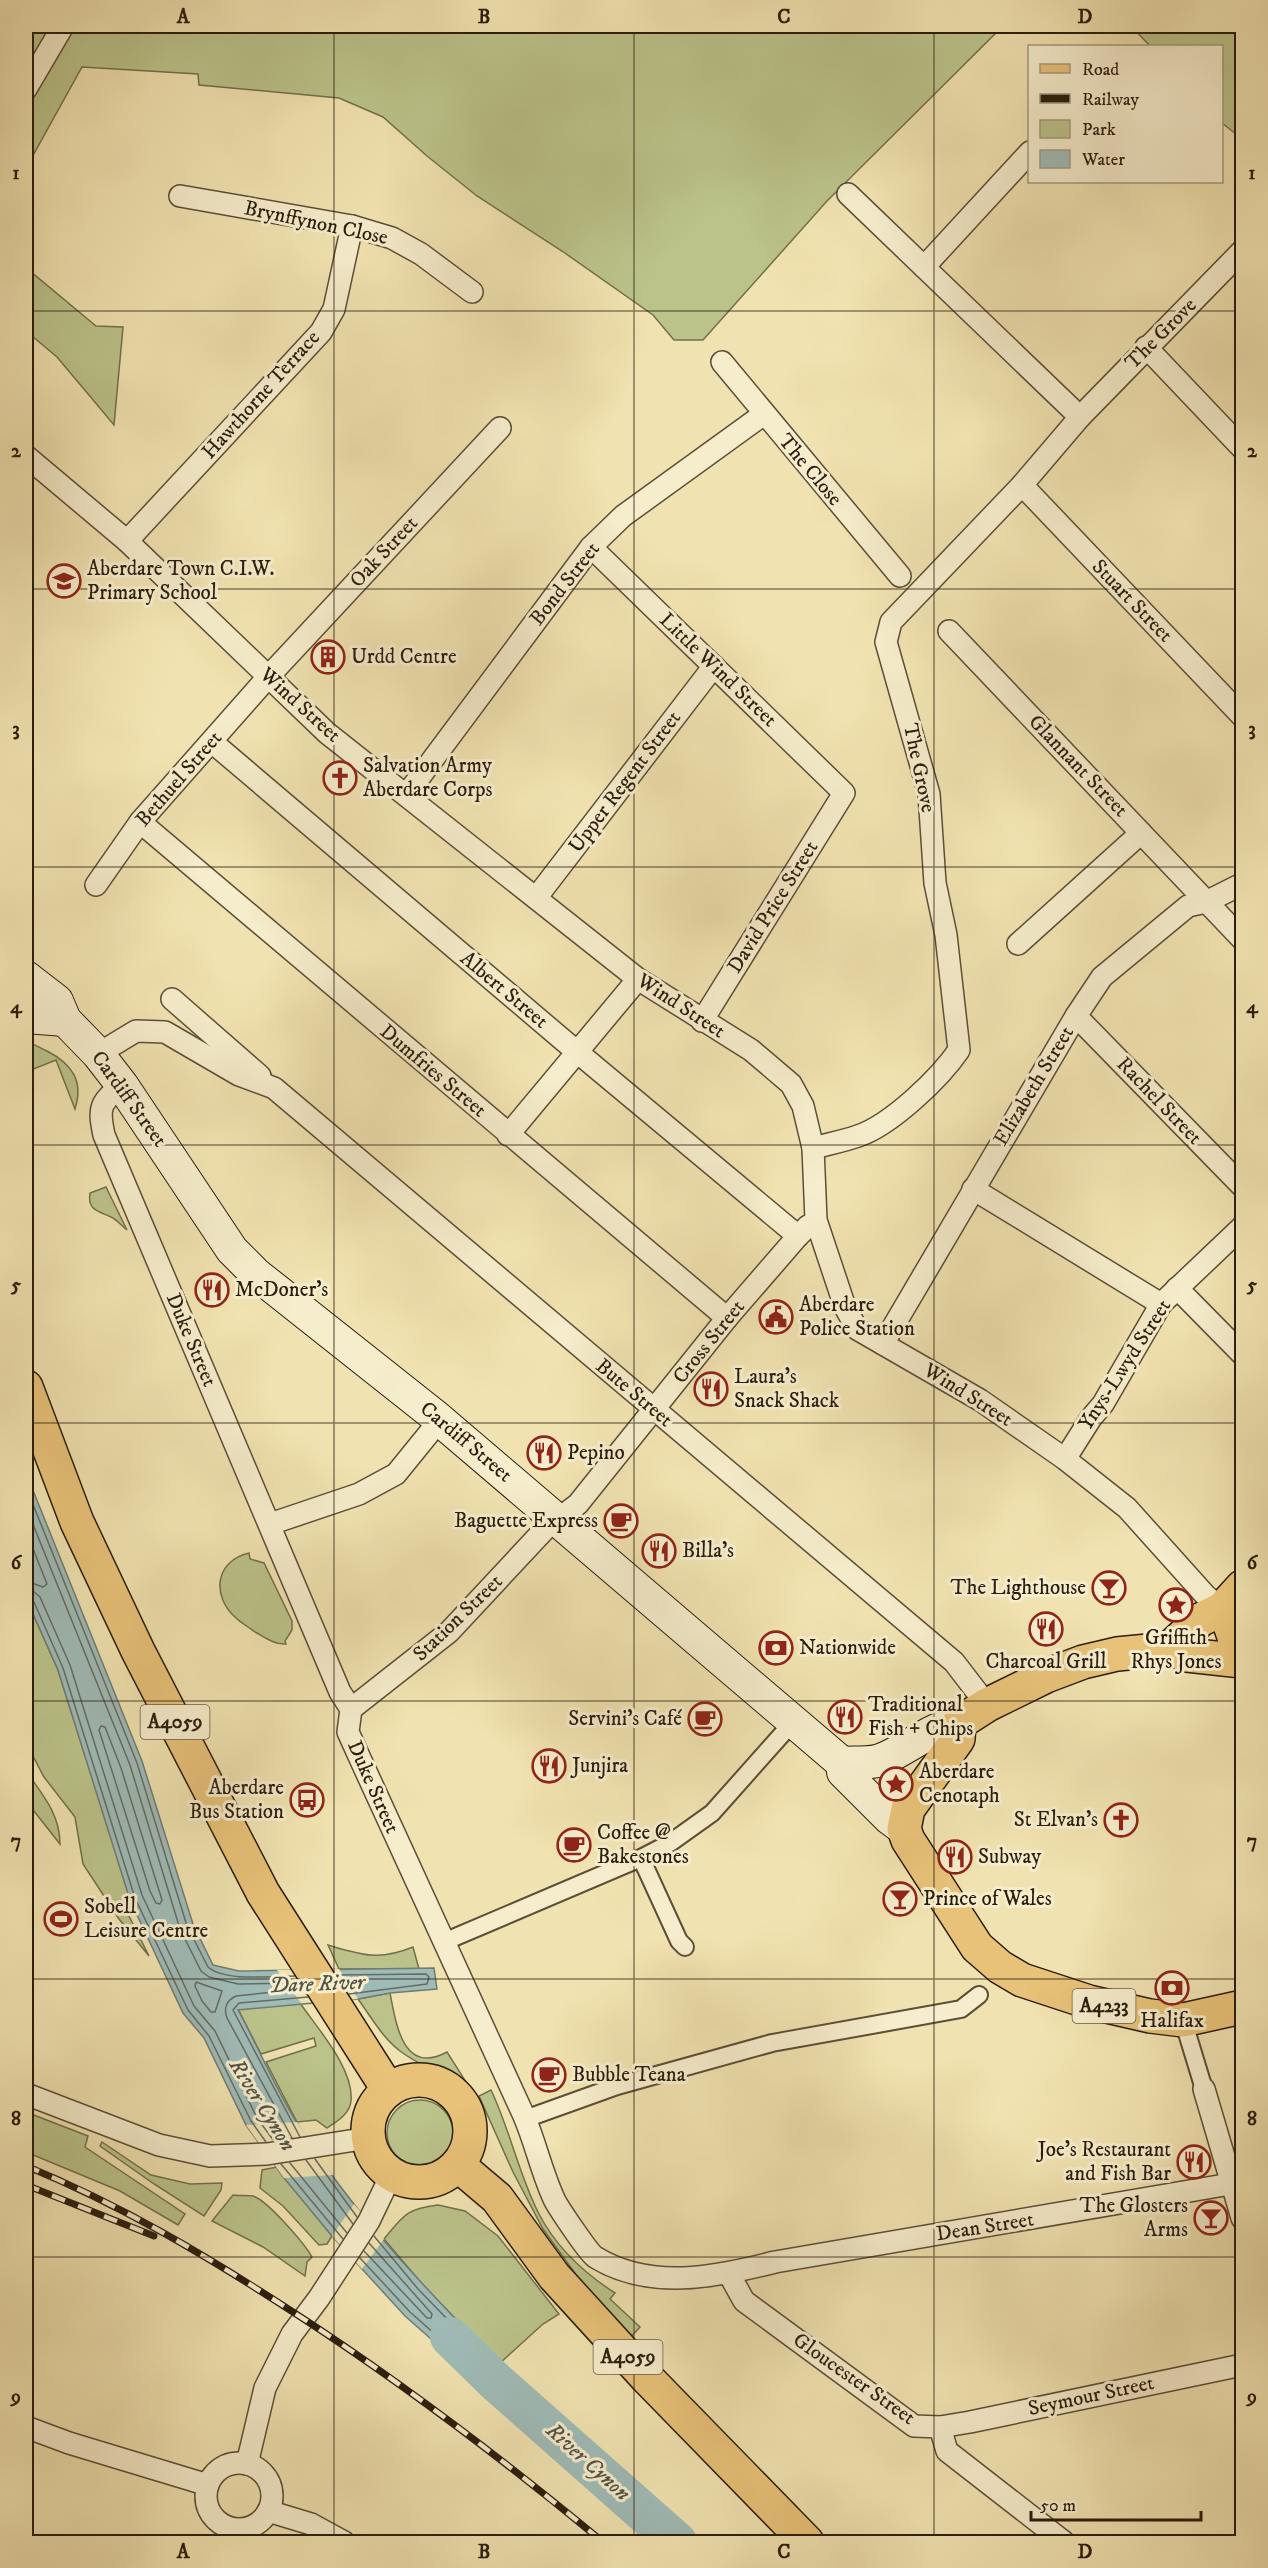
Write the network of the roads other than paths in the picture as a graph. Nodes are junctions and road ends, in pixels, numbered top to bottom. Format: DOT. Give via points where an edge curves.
graph roads {
  1 [pos="63,26"];
  2 [pos="26,89"];
  3 [pos="1028,153"];
  4 [pos="848,194"];
  5 [pos="180,196"];
  6 [pos="352,226"];
  7 [pos="1242,251"];
  8 [pos="924,267"];
  9 [pos="472,292"];
  10 [pos="1146,347"];
  11 [pos="722,362"];
  12 [pos="764,414"];
  13 [pos="1080,417"];
  14 [pos="500,428"];
  15 [pos="1242,448"];
  16 [pos="26,456"];
  17 [pos="1022,485"];
  18 [pos="127,541"];
  19 [pos="591,547"];
  20 [pos="900,576"];
  21 [pos="949,631"];
  22 [pos="714,666"];
  23 [pos="268,677"];
  24 [pos="1242,716"];
  25 [pos="212,742"];
  26 [pos="844,793"];
  27 [pos="407,794"];
  28 [pos="140,822"];
  29 [pos="1141,833"];
  30 [pos="1242,884"];
  31 [pos="96,885"];
  32 [pos="536,898"];
  33 [pos="1206,902"];
  34 [pos="1242,939"];
  35 [pos="1018,944"];
  36 [pos="26,977"];
  37 [pos="638,979"];
  38 [pos="172,999"];
  39 [pos="1076,1016"];
  40 [pos="26,1017"];
  41 [pos="65,1020"];
  42 [pos="702,1021"];
  43 [pos="576,1051"];
  44 [pos="98,1054"];
  45 [pos="122,1085"];
  46 [pos="274,1088"];
  47 [pos="508,1135"];
  48 [pos="813,1148"];
  49 [pos="1242,1186"];
  50 [pos="973,1189"];
  51 [pos="816,1220"];
  52 [pos="1242,1227"];
  53 [pos="798,1236"];
  54 [pos="1178,1288"];
  55 [pos="1161,1304"];
  56 [pos="727,1318"];
  57 [pos="883,1344"];
  58 [pos="1242,1354"];
  59 [pos="26,1387"];
  60 [pos="654,1409"];
  61 [pos="439,1422"];
  62 [pos="1065,1458"];
  63 [pos="557,1519"];
  64 [pos="270,1524"];
  65 [pos="1232,1598"];
  66 [pos="1169,1649"];
  67 [pos="1239,1661"];
  68 [pos="987,1705"];
  69 [pos="351,1709"];
  70 [pos="793,1722"];
  71 [pos="959,1723"];
  72 [pos="842,1763"];
  73 [pos="904,1829"];
  74 [pos="641,1858"];
  75 [pos="446,1941"];
  76 [pos="685,1947"];
  77 [pos="979,1995"];
  78 [pos="1242,2007"];
  79 [pos="1183,2020"];
  80 [pos="1204,2089"];
  81 [pos="388,2090"];
  82 [pos="26,2094"];
  83 [pos="525,2119"];
  84 [pos="368,2138"];
  85 [pos="458,2165"];
  86 [pos="391,2175"];
  87 [pos="1238,2184"];
  88 [pos="1242,2218"];
  89 [pos="729,2274"];
  90 [pos="1242,2365"];
  91 [pos="26,2427"];
  92 [pos="940,2427"];
  93 [pos="247,2464"];
  94 [pos="208,2485"];
  95 [pos="268,2511"];
  96 [pos="225,2535"];
  97 [pos="344,2542"];
  98 [pos="807,2542"];
  99 [pos="1064,2542"];
  1 -- 2 [label="street"];
  3 -- 8 [label="street"];
  4 -- 8 [label="street"];
  5 -- 6 [label="street, Brynffynon Close"];
  6 -- 9 [label="street, Brynffynon Close" via="393,238"];
  6 -- 18 [label="street, Hawthorne Terrace" via="334,309 321,332"];
  7 -- 10 [label="street, The Grove"];
  8 -- 13 [label="street"];
  10 -- 13 [label="street, The Grove"];
  10 -- 15 [label="street"];
  11 -- 12 [label="street, The Close"];
  12 -- 19 [label="street, Bond Street" via="623,516"];
  12 -- 20 [label="street, The Close"];
  13 -- 17 [label="street, The Grove"];
  14 -- 23 [label="street, Oak Street"];
  16 -- 18 [label="street, Wind Street"];
  17 -- 24 [label="street, Stuart Street"];
  17 -- 48 [label="street, The Grove" via="891,622 886,642 929,794 935,883 946,934 959,1050 946,1069 890,1119 860,1136"];
  18 -- 23 [label="street, Wind Street"];
  19 -- 22 [label="street, Little Wind Street"];
  19 -- 27 [label="street, Bond Street"];
  21 -- 29 [label="street, Glannant Street"];
  22 -- 26 [label="street, Little Wind Street"];
  22 -- 32 [label="street, Upper Regent Street"];
  23 -- 25 [label="street, Bethuel Street"];
  23 -- 27 [label="street, Wind Street" via="327,733"];
  25 -- 28 [label="street, Bethuel Street"];
  25 -- 43 [label="street, Albert Street"];
  26 -- 42 [label="street, David Price Street"];
  27 -- 32 [label="street, Wind Street"];
  28 -- 31 [label="street, Bethuel Street"];
  28 -- 47 [label="street, Dumfries Street"];
  29 -- 33 [label="street, Glannant Street"];
  29 -- 35 [label="street"];
  30 -- 33 [label="street, Elizabeth Street"];
  32 -- 37 [label="street, Wind Street"];
  33 -- 34 [label="street, Glannant Street"];
  33 -- 39 [label="street, Elizabeth Street" via="1188,906 1102,977"];
  36 -- 41 [label="main road, Cardiff Street" via="57,1001"];
  37 -- 42 [label="street, Wind Street"];
  37 -- 43 [label="street"];
  38 -- 46 [label="street, Bute Street"];
  39 -- 49 [label="street, Rachel Street"];
  39 -- 50 [label="street, Elizabeth Street"];
  40 -- 41 [label="main road"];
  41 -- 44 [label="main road, Cardiff Street"];
  42 -- 48 [label="street, Wind Street" via="751,1050 790,1084 802,1106"];
  43 -- 47 [label="street"];
  43 -- 53 [label="street, Albert Street"];
  44 -- 45 [label="main road, Cardiff Street"];
  44 -- 46 [label="street, Bute Street" via="136,1031 165,1032 239,1075"];
  45 -- 61 [label="main road, Cardiff Street" via="232,1250 256,1275"];
  45 -- 64 [label="street, Duke Street" via="104,1099 100,1113 104,1135"];
  46 -- 60 [label="street, Bute Street"];
  47 -- 56 [label="street, Dumfries Street"];
  48 -- 51 [label="street, Wind Street"];
  50 -- 55 [label="street"];
  50 -- 57 [label="street, Elizabeth Street"];
  51 -- 53 [label="street, Cross Street"];
  51 -- 57 [label="street, Wind Street" via="857,1329"];
  52 -- 54 [label="street, Ynys-Lwyd Street"];
  53 -- 56 [label="street, Cross Street"];
  54 -- 55 [label="street, Ynys-Lwyd Street"];
  54 -- 58 [label="street"];
  55 -- 62 [label="street, Ynys-Lwyd Street" via="1103,1404"];
  56 -- 60 [label="street, Cross Street"];
  57 -- 62 [label="street, Wind Street" via="980,1400"];
  59 -- 81 [label="main road, A4059" via="77,1522 138,1651 263,1893"];
  60 -- 63 [label="street, Cross Street" via="578,1504"];
  60 -- 68 [label="street, Bute Street" via="954,1662"];
  61 -- 63 [label="main road, Cardiff Street"];
  61 -- 64 [label="street" via="396,1474 359,1494"];
  62 -- 65 [label="street, Wind Street" via="1127,1508 1206,1596"];
  63 -- 69 [label="street, Station Street" via="449,1632"];
  63 -- 70 [label="main road, Cardiff Street"];
  64 -- 69 [label="street, Duke Street" via="340,1692"];
  65 -- 66 [label="main road" via="1200,1620"];
  65 -- 67 [label="main road"];
  66 -- 67 [label="main road"];
  66 -- 68 [label="main road" via="1083,1662"];
  68 -- 71 [label="main road"];
  69 -- 75 [label="street, Duke Street" via="348,1732 428,1910"];
  70 -- 72 [label="main road, Cardiff Street"];
  70 -- 74 [label="street" via="712,1813"];
  71 -- 72 [label="main road" via="944,1726 868,1764"];
  71 -- 73 [label="main road" via="958,1739 908,1809"];
  72 -- 73 [label="main road, Cardiff Street" via="843,1772"];
  73 -- 79 [label="main road, A4233" via="977,1947 1000,1967 1031,1984 1123,2011"];
  74 -- 75 [label="street"];
  74 -- 76 [label="street"];
  75 -- 83 [label="street, Duke Street"];
  77 -- 83 [label="street" via="961,2009 772,2043 617,2086"];
  78 -- 79 [label="main road, A4233"];
  79 -- 80 [label="street"];
  80 -- 87 [label="street"];
  81 -- 84 [label="main road" via="371,2111"];
  81 -- 85 [label="main road" via="403,2082 428,2080 451,2090 469,2117 471,2134"];
  82 -- 84 [label="street" via="184,2152 228,2157"];
  83 -- 89 [label="street, Duke Street" via="556,2203 592,2256 636,2275 674,2279"];
  84 -- 86 [label="main road" via="376,2159"];
  85 -- 86 [label="main road" via="427,2181 405,2181"];
  85 -- 98 [label="main road, A4059" via="497,2198 554,2276"];
  86 -- 93 [label="street" via="369,2221 292,2334 265,2388"];
  87 -- 88 [label="street"];
  87 -- 89 [label="street, Dean Street" via="775,2262"];
  89 -- 92 [label="street, Gloucester Street" via="744,2301 914,2426"];
  90 -- 92 [label="street, Seymour Street"];
  91 -- 94 [label="street"];
  92 -- 99 [label="street, Gloucester Street" via="947,2451"];
  93 -- 94 [label="street" via="219,2469"];
  93 -- 95 [label="street" via="264,2474 269,2482"];
  94 -- 96 [label="street" via="206,2495 212,2514"];
  95 -- 96 [label="street" via="255,2524"];
  95 -- 97 [label="street" via="311,2524"];
}
